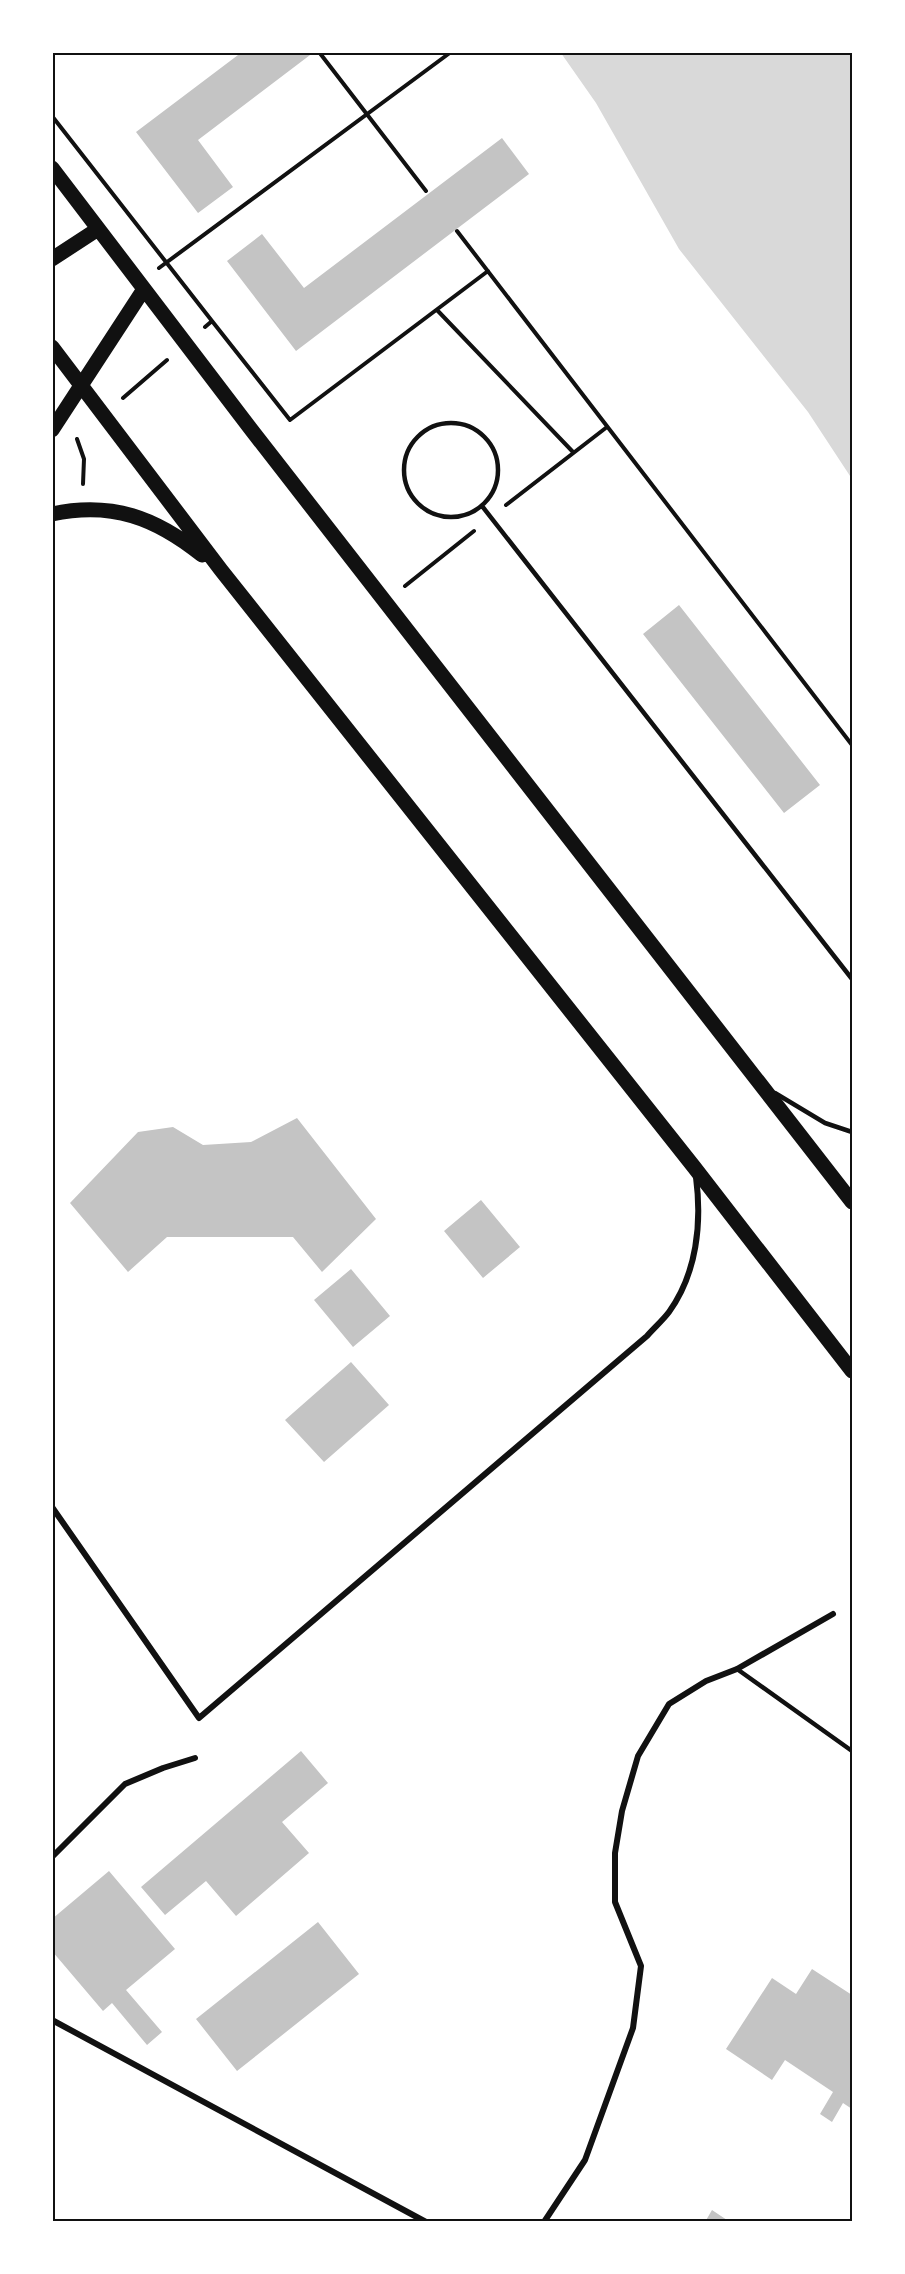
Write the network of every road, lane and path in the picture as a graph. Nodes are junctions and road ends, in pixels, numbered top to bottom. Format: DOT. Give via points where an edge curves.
graph roads {
  1 [pos="319,52"];
  2 [pos="451,52"];
  3 [pos="367,115"];
  4 [pos="52,116"];
  5 [pos="52,168"];
  6 [pos="426,191"];
  7 [pos="98,229"];
  8 [pos="457,231"];
  9 [pos="52,259"];
  10 [pos="166,263"];
  11 [pos="488,272"];
  12 [pos="142,286"];
  13 [pos="437,310"];
  14 [pos="212,321"];
  15 [pos="186,344"];
  16 [pos="52,347"];
  17 [pos="82,386"];
  18 [pos="104,415"];
  19 [pos="55,426"];
  20 [pos="77,439"];
  21 [pos="573,452"];
  22 [pos="482,506"];
  23 [pos="82,510"];
  24 [pos="52,514"];
  25 [pos="221,570"];
  26 [pos="852,745"];
  27 [pos="852,979"];
  28 [pos="758,1080"];
  29 [pos="852,1132"];
  30 [pos="694,1167"];
  31 [pos="852,1202"];
  32 [pos="852,1371"];
  33 [pos="52,1507"];
  34 [pos="833,1614"];
  35 [pos="737,1669"];
  36 [pos="852,1751"];
  37 [pos="195,1758"];
  38 [pos="52,1857"];
  39 [pos="52,2020"];
  40 [pos="426,2222"];
  41 [pos="544,2222"];
  1 -- 3 [label="path"];
  2 -- 3 [label="path"];
  3 -- 6 [label="path"];
  3 -- 10 [label="path"];
  4 -- 10 [label="path"];
  5 -- 7 [label="main road"];
  7 -- 9 [label="main road"];
  7 -- 12 [label="main road"];
  8 -- 11 [label="path"];
  10 -- 12 [label="path"];
  10 -- 14 [label="path"];
  11 -- 13 [label="path"];
  11 -- 26 [label="path"];
  12 -- 15 [label="main road"];
  12 -- 17 [label="main road"];
  13 -- 14 [label="path" via="290,420"];
  13 -- 21 [label="path"];
  14 -- 15 [label="path"];
  15 -- 18 [label="path"];
  15 -- 28 [label="main road"];
  16 -- 17 [label="main road"];
  17 -- 18 [label="main road"];
  17 -- 19 [label="main road"];
  18 -- 20 [label="path"];
  18 -- 25 [label="main road"];
  19 -- 20 [label="path"];
  20 -- 23 [label="path" via="84,459"];
  22 -- 22 [label="lane" via="493,493 498,476 497,459 490,443 478,430 462,424 444,422 428,428 406,454 404,472 408,489 418,504 449,517 467,515"];
  22 -- 27 [label="lane"];
  23 -- 24 [label="main road"];
  23 -- 25 [label="main road" via="118,512 152,522"];
  25 -- 30 [label="main road"];
  28 -- 29 [label="lane" via="810,1115"];
  28 -- 31 [label="main road"];
  30 -- 32 [label="main road"];
  30 -- 33 [label="street" via="698,1236 681,1292 669,1312 638,1344 199,1718"];
  34 -- 35 [label="street"];
  35 -- 36 [label="lane"];
  35 -- 41 [label="street" via="706,1681 669,1704 638,1756 615,1853 615,1902 641,1966 633,2028 585,2160"];
  37 -- 38 [label="street" via="125,1784"];
  39 -- 40 [label="street"];
}
